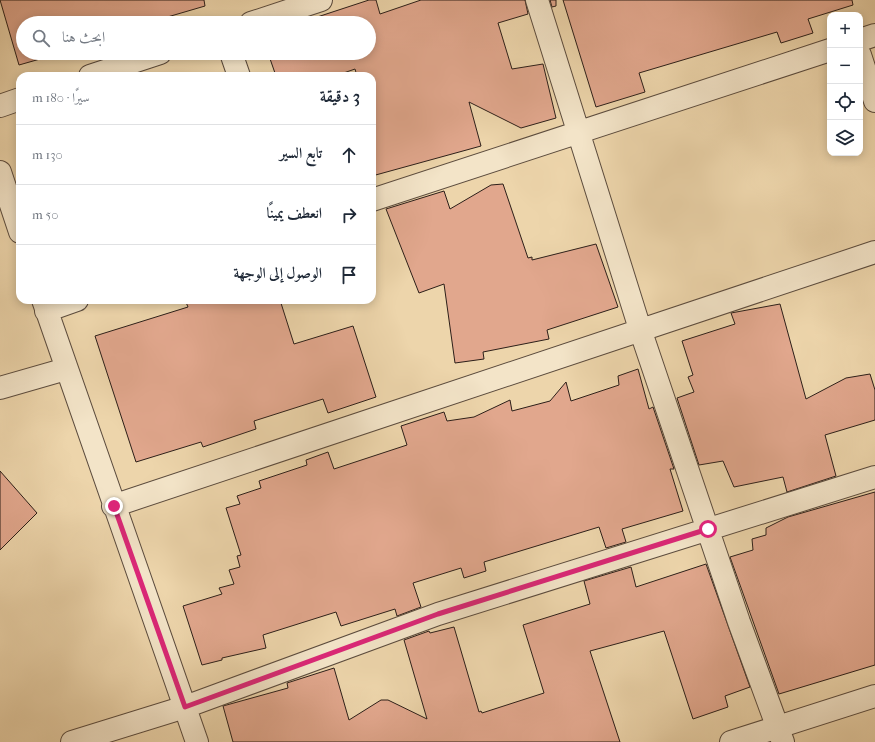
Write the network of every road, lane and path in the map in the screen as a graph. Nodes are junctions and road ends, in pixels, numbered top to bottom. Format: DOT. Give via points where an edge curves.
graph roads {
  1 [pos="321,0"];
  2 [pos="537,0"];
  3 [pos="272,16"];
  4 [pos="875,35"];
  5 [pos="863,39"];
  6 [pos="827,51"];
  7 [pos="139,60"];
  8 [pos="233,60"];
  9 [pos="863,64"];
  10 [pos="102,72"];
  11 [pos="238,72"];
  12 [pos="16,100"];
  13 [pos="875,101"];
  14 [pos="0,106"];
  15 [pos="579,132"];
  16 [pos="0,172"];
  17 [pos="376,199"];
  18 [pos="16,220"];
  19 [pos="875,252"];
  20 [pos="45,305"];
  21 [pos="640,329"];
  22 [pos="66,369"];
  23 [pos="0,388"];
  24 [pos="875,477"];
  25 [pos="114,506"];
  26 [pos="708,529"];
  27 [pos="875,696"];
  28 [pos="185,707"];
  29 [pos="780,735"];
  30 [pos="72,742"];
  31 [pos="197,742"];
  32 [pos="731,742"];
  1 -- 3 [label="street"];
  2 -- 15 [label="street"];
  4 -- 5 [label="street"];
  6 -- 15 [label="street"];
  7 -- 10 [label="street"];
  8 -- 11 [label="street"];
  9 -- 13 [label="street"];
  12 -- 14 [label="street"];
  15 -- 17 [label="street"];
  15 -- 21 [label="street"];
  16 -- 18 [label="street"];
  19 -- 21 [label="street"];
  20 -- 22 [label="street"];
  21 -- 25 [label="street"];
  21 -- 26 [label="street"];
  22 -- 23 [label="street"];
  22 -- 25 [label="street"];
  24 -- 26 [label="street"];
  25 -- 28 [label="street"];
  26 -- 28 [label="street" via="438,614"];
  26 -- 29 [label="street"];
  27 -- 29 [label="street"];
  28 -- 30 [label="street"];
  28 -- 31 [label="street"];
  29 -- 32 [label="street"];
}
